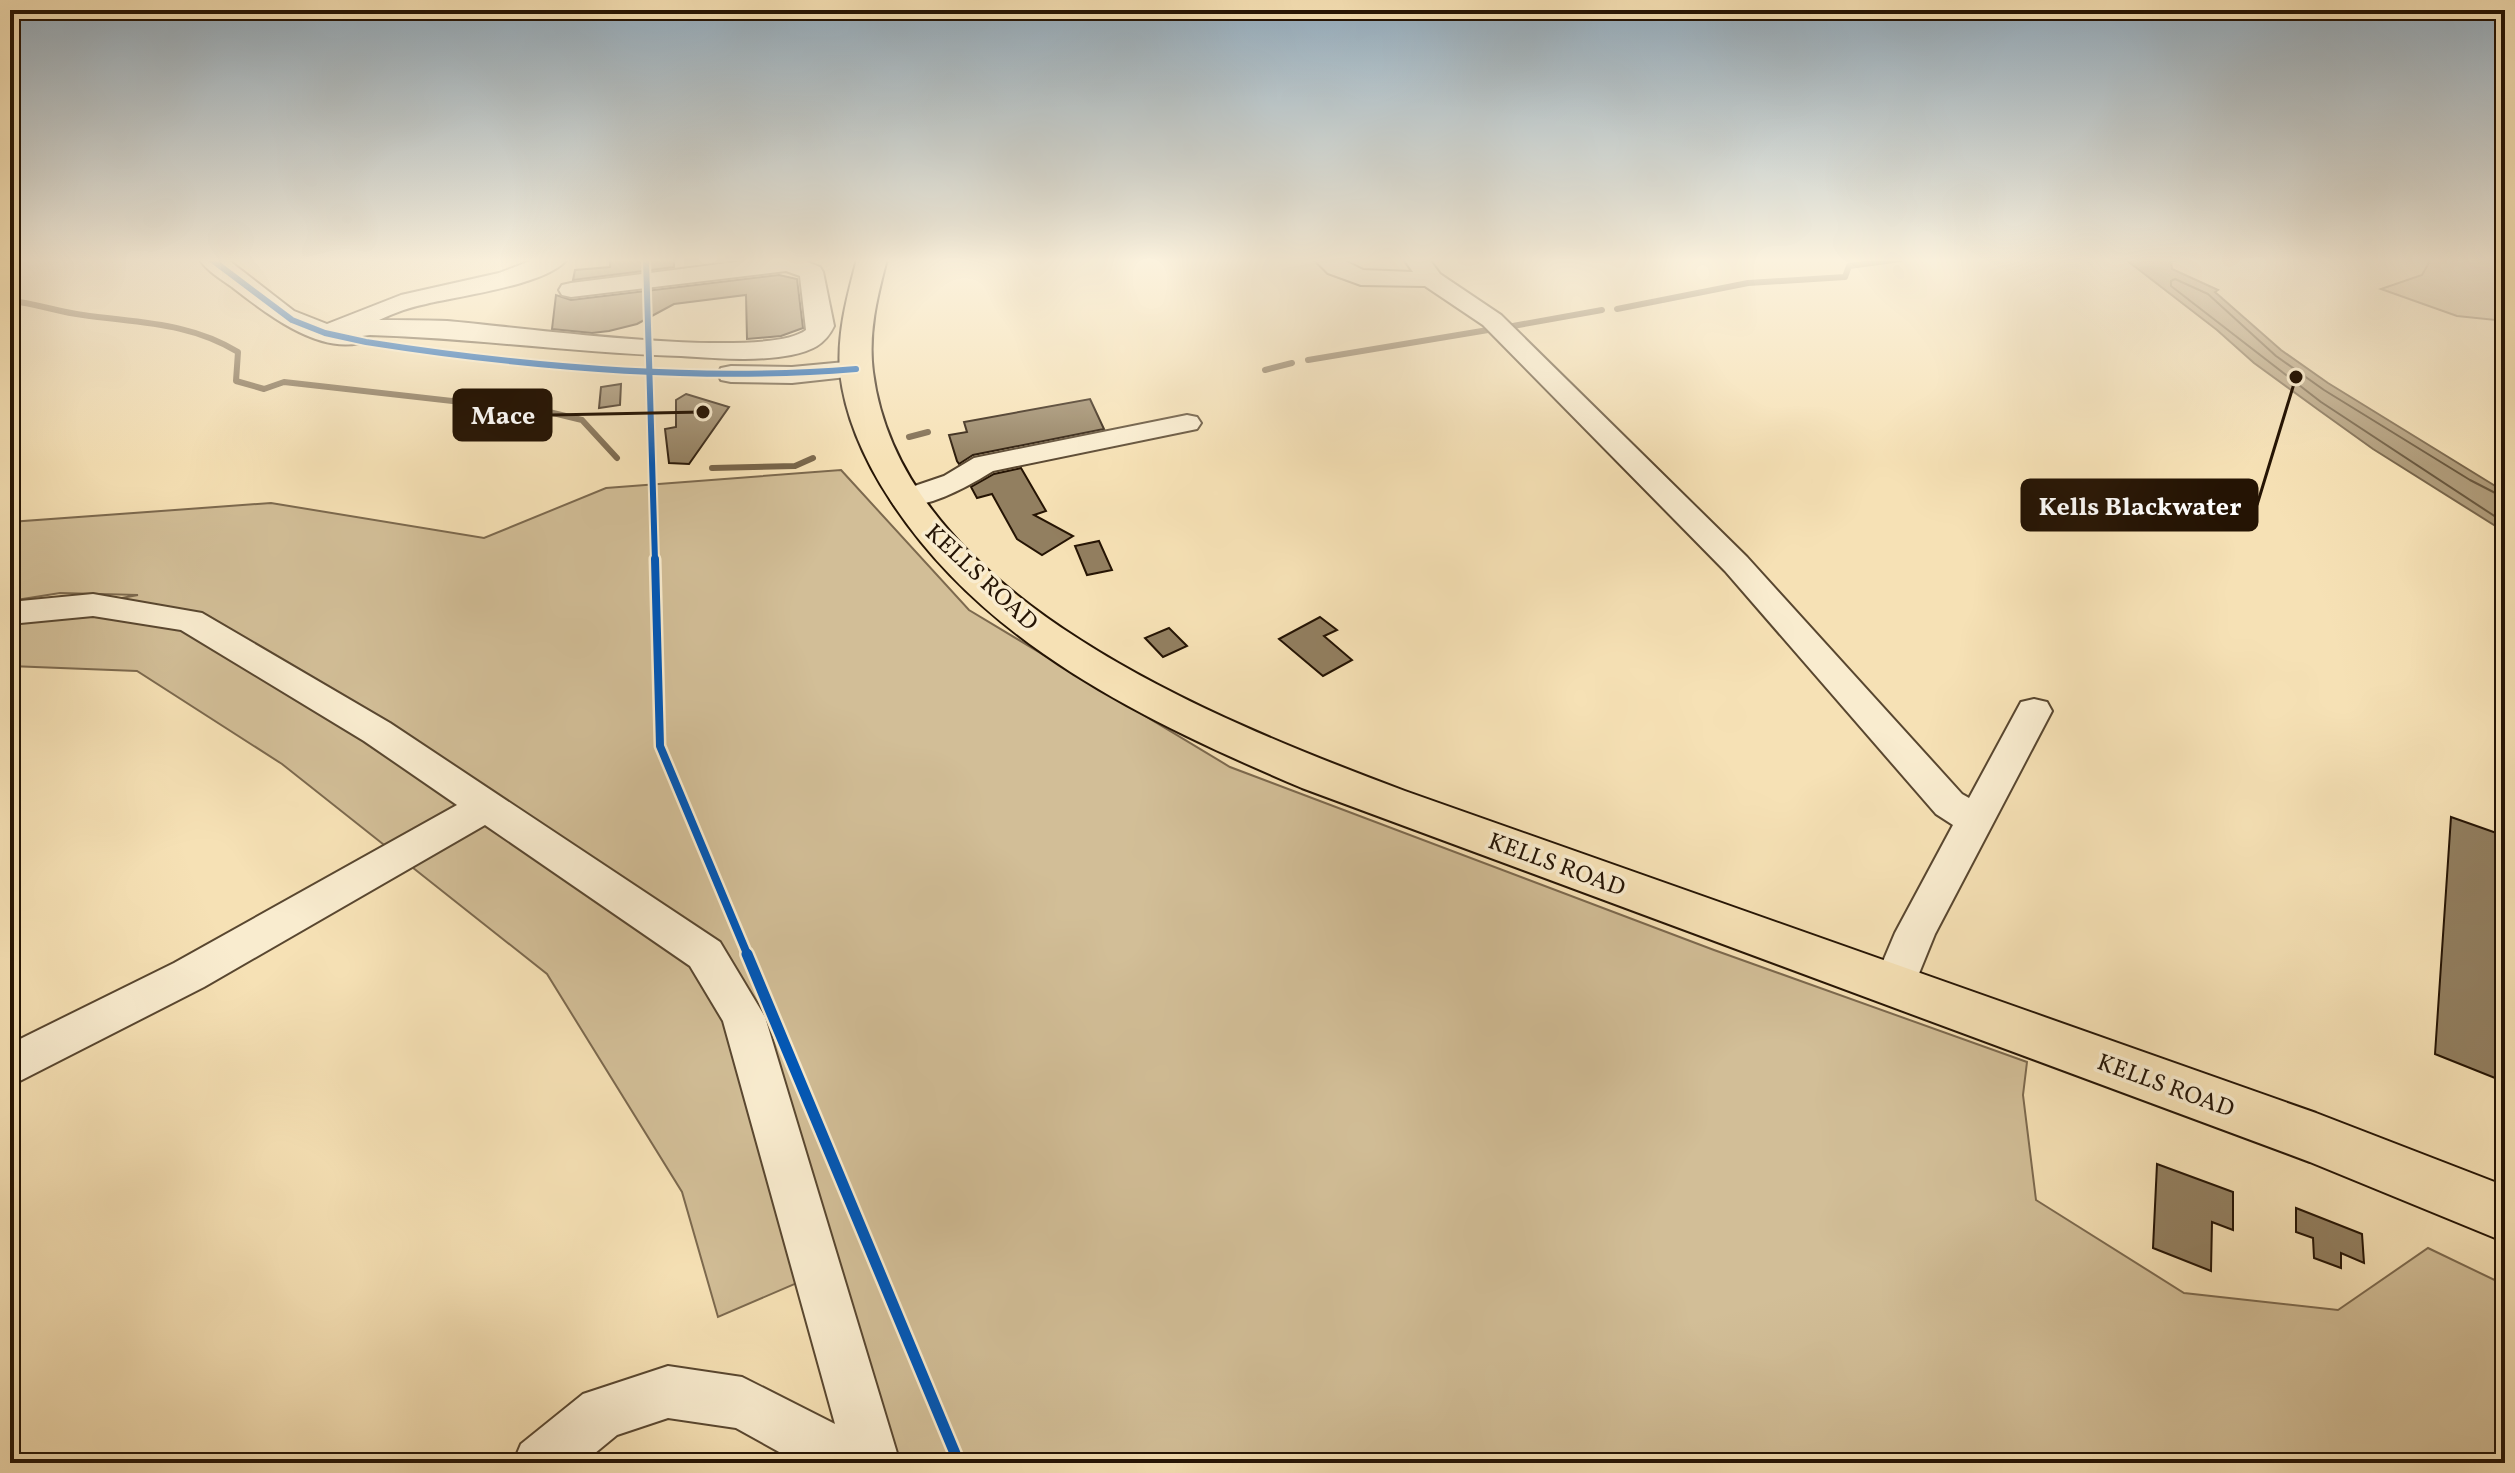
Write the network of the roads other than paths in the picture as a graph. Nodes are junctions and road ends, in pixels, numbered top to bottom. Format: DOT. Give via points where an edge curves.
graph roads {
  1 [pos="315,328"];
  2 [pos="340,328"];
  3 [pos="365,328"];
  4 [pos="398,328"];
  5 [pos="448,328"];
  6 [pos="820,328"];
  7 [pos="860,328"];
  8 [pos="1500,328"];
  9 [pos="445,329"];
  10 [pos="329,333"];
  11 [pos="697,348"];
  12 [pos="856,369"];
  13 [pos="680,372"];
  14 [pos="1187,423"];
  15 [pos="905,499"];
  16 [pos="10,613"];
  17 [pos="2034,711"];
  18 [pos="485,807"];
  19 [pos="1977,821"];
  20 [pos="1894,985"];
  21 [pos="10,1066"];
  22 [pos="2505,1214"];
  23 [pos="540,1463"];
  24 [pos="853,1463"];
  25 [pos="873,1463"];
  1 -- 10 [label="street"];
  2 -- 10 [label="street"];
  3 -- 10 [label="street"];
  4 -- 9 [label="street"];
  5 -- 9 [label="street"];
  6 -- 11 [label="street" via="807,342 788,348"];
  7 -- 12 [label="main road, KELLS ROAD"];
  8 -- 19 [label="street" via="1736,564 1949,804"];
  9 -- 11 [label="street" via="612,346"];
  10 -- 13 [label="street" via="445,352"];
  11 -- 13 [label="street"];
  12 -- 13 [label="street" via="792,375"];
  12 -- 15 [label="main road, KELLS ROAD" via="882,460"];
  14 -- 15 [label="street" via="984,464 954,482"];
  15 -- 20 [label="main road, KELLS ROAD" via="924,525 1003,603 1049,639 1167,708 1396,806"];
  16 -- 18 [label="street" via="93,605 190,621 377,732"];
  17 -- 19 [label="street"];
  18 -- 21 [label="street" via="189,975"];
  18 -- 25 [label="street" via="705,954 743,1017"];
  19 -- 20 [label="street" via="1915,933"];
  20 -- 22 [label="main road, KELLS ROAD"];
  23 -- 24 [label="street" via="602,1413 668,1392 742,1403"];
}
